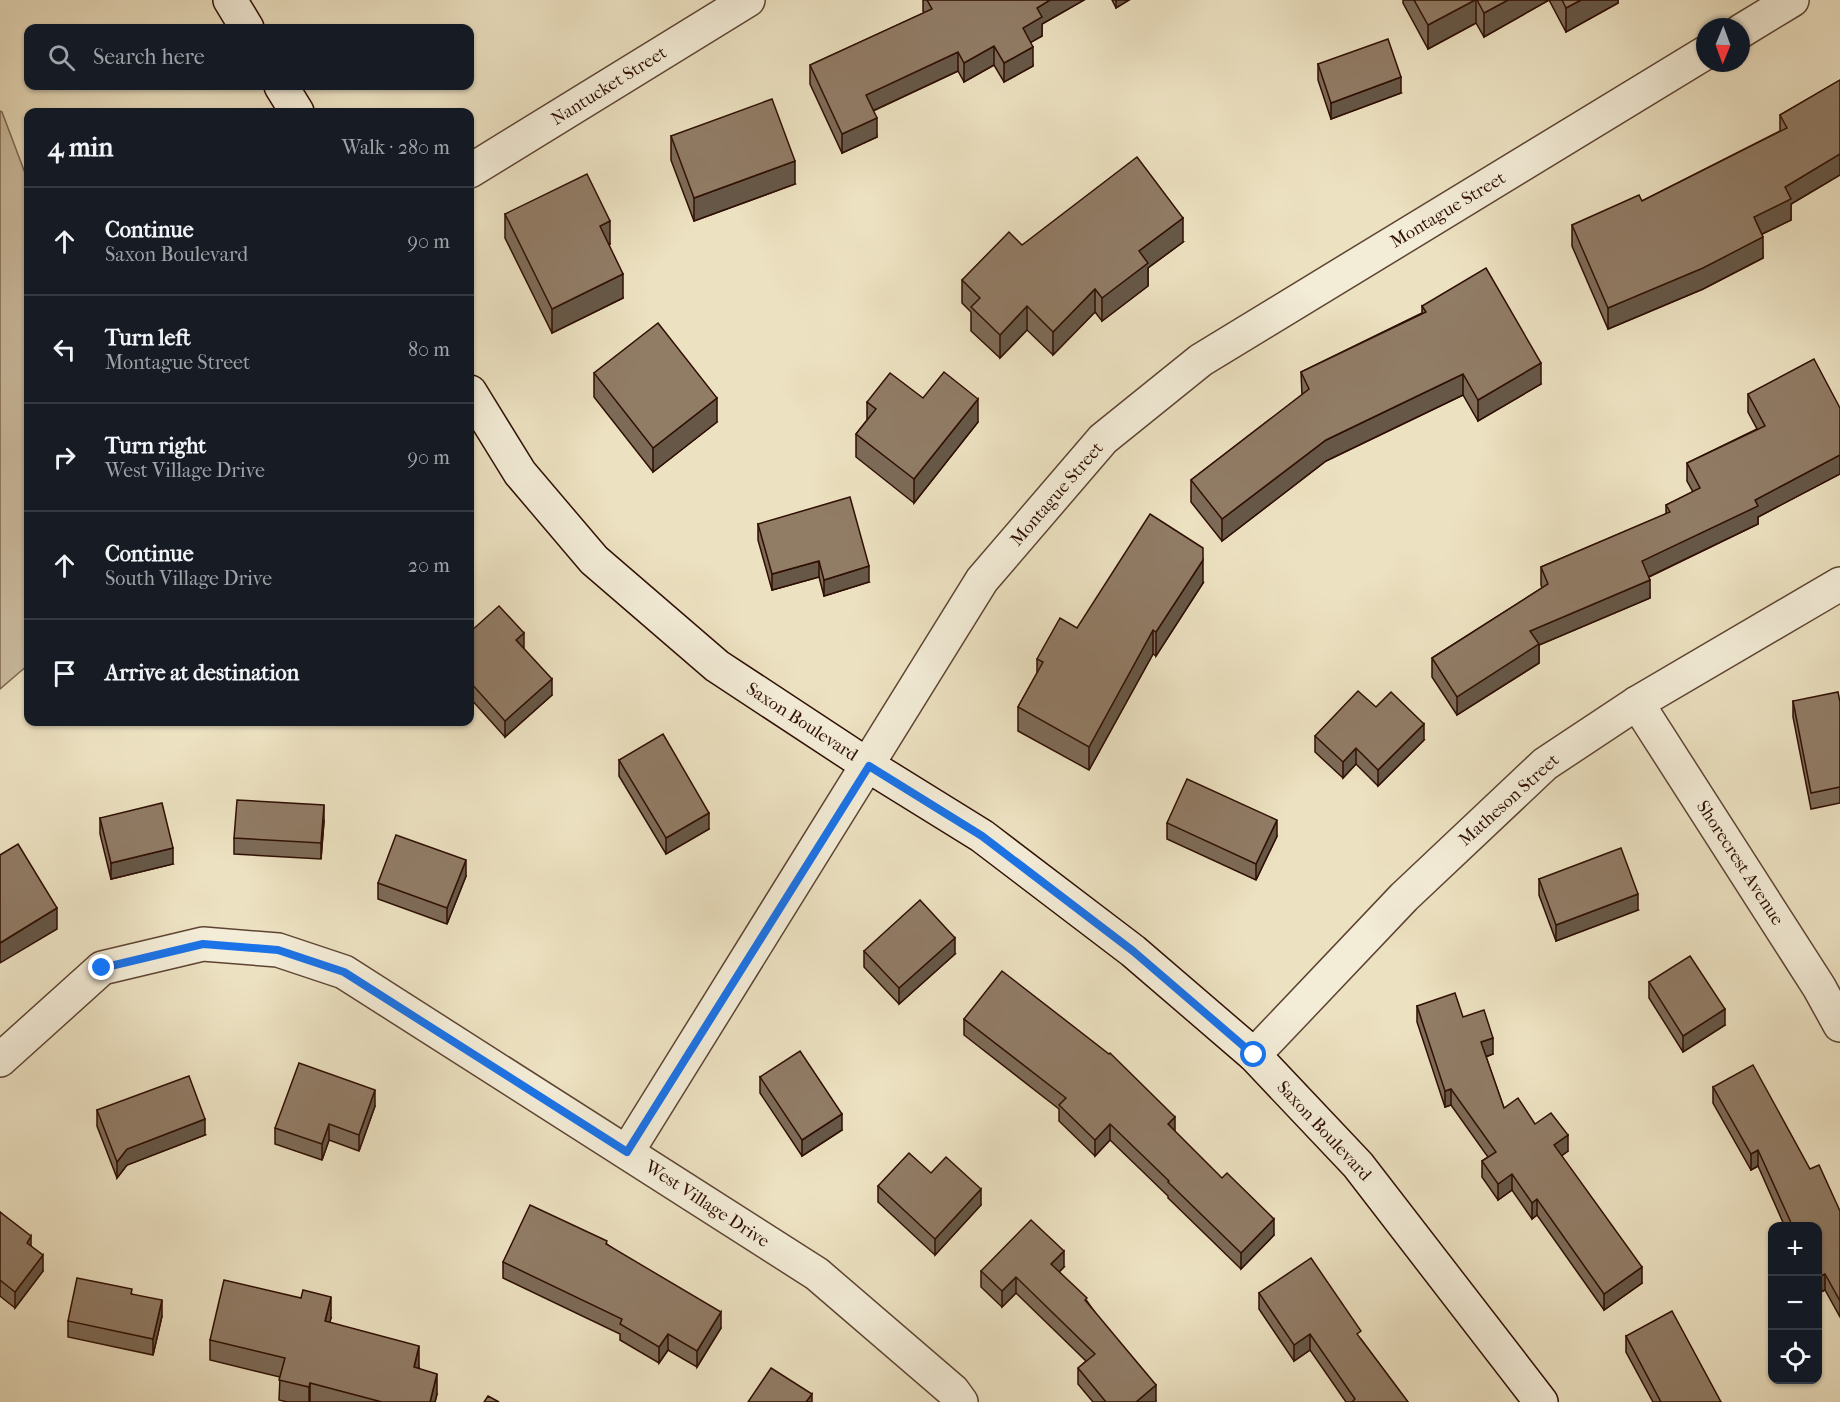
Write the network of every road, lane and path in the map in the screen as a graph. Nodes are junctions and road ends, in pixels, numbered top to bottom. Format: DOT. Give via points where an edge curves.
graph roads {
  1 [pos="230,0"];
  2 [pos="748,0"];
  3 [pos="1792,0"];
  4 [pos="245,24"];
  5 [pos="1750,26"];
  6 [pos="1696,58"];
  7 [pos="283,90"];
  8 [pos="295,108"];
  9 [pos="474,169"];
  10 [pos="474,398"];
  11 [pos="1840,584"];
  12 [pos="1637,703"];
  13 [pos="869,766"];
  14 [pos="1840,1025"];
  15 [pos="1254,1055"];
  16 [pos="0,1060"];
  17 [pos="627,1152"];
  18 [pos="961,1402"];
  19 [pos="1541,1402"];
  1 -- 4 [label="street"];
  2 -- 9 [label="street, Nantucket Street"];
  3 -- 5 [label="street"];
  6 -- 13 [label="street, Montague Street" via="1202,360 1103,439 982,580"];
  7 -- 8 [label="street"];
  10 -- 13 [label="street, Saxon Boulevard" via="520,473 594,560 717,666"];
  11 -- 12 [label="street, Matheson Street"];
  12 -- 14 [label="street, Shorecrest Avenue"];
  12 -- 15 [label="street, Matheson Street" via="1545,764 1404,897"];
  13 -- 15 [label="street, Saxon Boulevard" via="982,836 1133,951"];
  13 -- 17 [label="street, Montague Street"];
  15 -- 19 [label="street, Saxon Boulevard" via="1358,1165"];
  16 -- 17 [label="street, West Village Drive" via="102,968 203,944 278,950 344,972"];
  17 -- 18 [label="street, West Village Drive" via="817,1274"];
}
